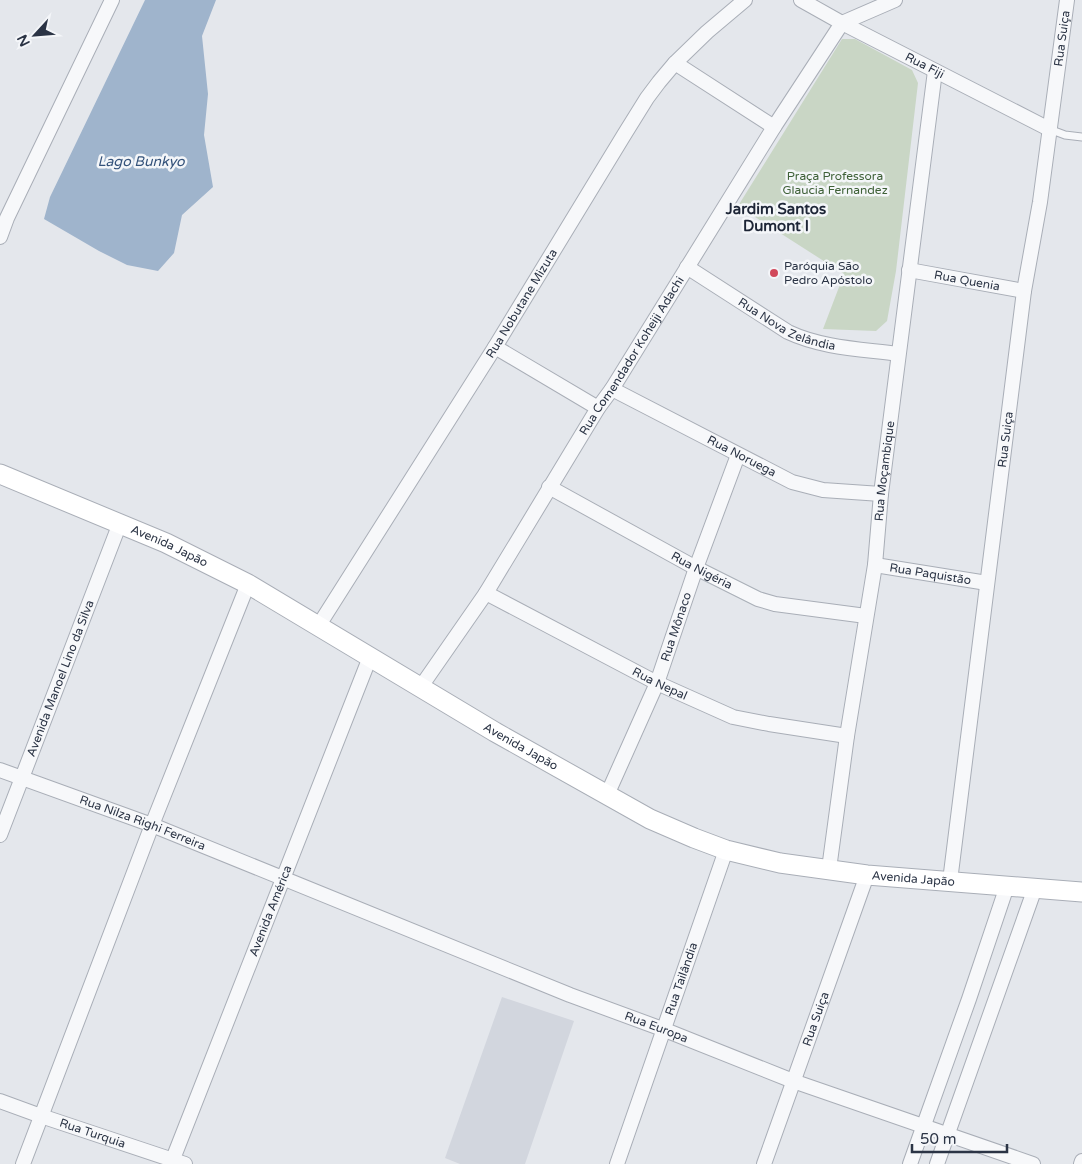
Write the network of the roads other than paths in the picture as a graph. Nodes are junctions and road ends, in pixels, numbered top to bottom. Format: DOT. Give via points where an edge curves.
graph roads {
  1 [pos="112,0"];
  2 [pos="745,0"];
  3 [pos="801,0"];
  4 [pos="896,0"];
  5 [pos="1067,0"];
  6 [pos="842,23"];
  7 [pos="675,63"];
  8 [pos="935,71"];
  9 [pos="774,127"];
  10 [pos="1049,129"];
  11 [pos="1082,137"];
  12 [pos="0,237"];
  13 [pos="687,267"];
  14 [pos="910,270"];
  15 [pos="1024,291"];
  16 [pos="495,347"];
  17 [pos="898,354"];
  18 [pos="612,389"];
  19 [pos="598,408"];
  20 [pos="738,455"];
  21 [pos="0,474"];
  22 [pos="549,487"];
  23 [pos="881,494"];
  24 [pos="120,523"];
  25 [pos="875,565"];
  26 [pos="696,568"];
  27 [pos="987,583"];
  28 [pos="248,584"];
  29 [pos="486,593"];
  30 [pos="866,616"];
  31 [pos="319,625"];
  32 [pos="370,657"];
  33 [pos="657,684"];
  34 [pos="420,688"];
  35 [pos="847,736"];
  36 [pos="0,770"];
  37 [pos="22,778"];
  38 [pos="607,795"];
  39 [pos="152,825"];
  40 [pos="0,835"];
  41 [pos="726,850"];
  42 [pos="829,869"];
  43 [pos="867,875"];
  44 [pos="284,880"];
  45 [pos="950,881"];
  46 [pos="1007,886"];
  47 [pos="1035,888"];
  48 [pos="1082,892"];
  49 [pos="665,1030"];
  50 [pos="793,1081"];
  51 [pos="0,1101"];
  52 [pos="41,1116"];
  53 [pos="923,1126"];
  54 [pos="948,1134"];
  55 [pos="176,1162"];
  56 [pos="22,1164"];
  57 [pos="617,1164"];
  58 [pos="764,1164"];
  59 [pos="910,1164"];
  60 [pos="937,1164"];
  61 [pos="1033,1164"];
  1 -- 12 [label="street"];
  2 -- 7 [label="street, Rua Nobutane Mizuta"];
  3 -- 6 [label="street, Rua Fiji"];
  4 -- 6 [label="street"];
  5 -- 10 [label="street, Rua Suiça"];
  6 -- 8 [label="street, Rua Fiji"];
  6 -- 9 [label="street, Rua Comendador Koheiji Adachi"];
  7 -- 9 [label="street"];
  7 -- 16 [label="street, Rua Nobutane Mizuta" via="658,82 624,135"];
  8 -- 10 [label="street, Rua Fiji"];
  8 -- 14 [label="street, Rua Moçambique"];
  9 -- 13 [label="street, Rua Comendador Koheiji Adachi"];
  10 -- 11 [label="lane"];
  10 -- 15 [label="street, Rua Suiça"];
  13 -- 17 [label="street, Rua Nova Zelândia" via="802,339"];
  13 -- 18 [label="street, Rua Comendador Koheiji Adachi"];
  14 -- 15 [label="street, Rua Quenia"];
  14 -- 17 [label="street, Rua Moçambique"];
  15 -- 27 [label="street, Rua Suiça"];
  16 -- 19 [label="street"];
  16 -- 31 [label="street, Rua Nobutane Mizuta"];
  17 -- 23 [label="street, Rua Moçambique"];
  18 -- 19 [label="street, Rua Comendador Koheiji Adachi"];
  18 -- 20 [label="street, Rua Noruega"];
  19 -- 22 [label="street, Rua Comendador Koheiji Adachi"];
  20 -- 23 [label="street, Rua Noruega" via="806,487"];
  20 -- 26 [label="street, Rua Mônaco"];
  21 -- 24 [label="main road, Avenida Japão"];
  22 -- 26 [label="street, Rua Nigéria"];
  22 -- 29 [label="street, Rua Comendador Koheiji Adachi"];
  23 -- 25 [label="street, Rua Moçambique"];
  24 -- 28 [label="main road, Avenida Japão"];
  24 -- 37 [label="street, Avenida Manoel Lino da Silva"];
  25 -- 27 [label="street, Rua Paquistão"];
  25 -- 30 [label="street, Rua Moçambique"];
  26 -- 30 [label="street, Rua Nigéria" via="775,604"];
  26 -- 33 [label="street, Rua Mônaco"];
  27 -- 45 [label="street, Rua Suiça"];
  28 -- 31 [label="main road, Avenida Japão"];
  28 -- 39 [label="street"];
  29 -- 33 [label="street, Rua Nepal"];
  29 -- 34 [label="street, Rua Comendador Koheiji Adachi"];
  30 -- 35 [label="street, Rua Moçambique"];
  31 -- 32 [label="main road, Avenida Japão"];
  32 -- 34 [label="main road, Avenida Japão"];
  32 -- 44 [label="street, Avenida América"];
  33 -- 35 [label="street, Rua Nepal" via="733,717"];
  33 -- 38 [label="street, Rua Mônaco"];
  34 -- 38 [label="main road, Avenida Japão"];
  35 -- 42 [label="street, Rua Moçambique"];
  36 -- 37 [label="street, Rua Nilza Righi Ferreira"];
  37 -- 39 [label="street, Rua Nilza Righi Ferreira"];
  37 -- 40 [label="street, Avenida Manoel Lino da Silva"];
  38 -- 41 [label="main road, Avenida Japão" via="671,829"];
  39 -- 44 [label="street, Rua Nilza Righi Ferreira"];
  39 -- 52 [label="street"];
  41 -- 42 [label="main road, Avenida Japão" via="780,863"];
  41 -- 49 [label="street, Rua Tailândia"];
  42 -- 43 [label="main road, Avenida Japão"];
  43 -- 45 [label="main road, Avenida Japão"];
  43 -- 50 [label="street, Rua Suiça"];
  44 -- 49 [label="street, Rua Europa"];
  44 -- 55 [label="street, Avenida América"];
  45 -- 46 [label="main road, Avenida Japão"];
  46 -- 47 [label="main road, Avenida Japão"];
  46 -- 53 [label="street"];
  47 -- 48 [label="main road, Avenida Japão"];
  47 -- 54 [label="street"];
  49 -- 50 [label="street, Rua Europa"];
  49 -- 57 [label="street, Rua Tailândia"];
  50 -- 53 [label="street, Rua Europa"];
  50 -- 58 [label="street, Rua Suiça"];
  51 -- 52 [label="street, Rua Turquia"];
  52 -- 55 [label="street, Rua Turquia"];
  52 -- 56 [label="street"];
  53 -- 54 [label="street, Rua Europa"];
  53 -- 59 [label="street"];
  54 -- 60 [label="street"];
  54 -- 61 [label="street, Rua Europa"];
}
